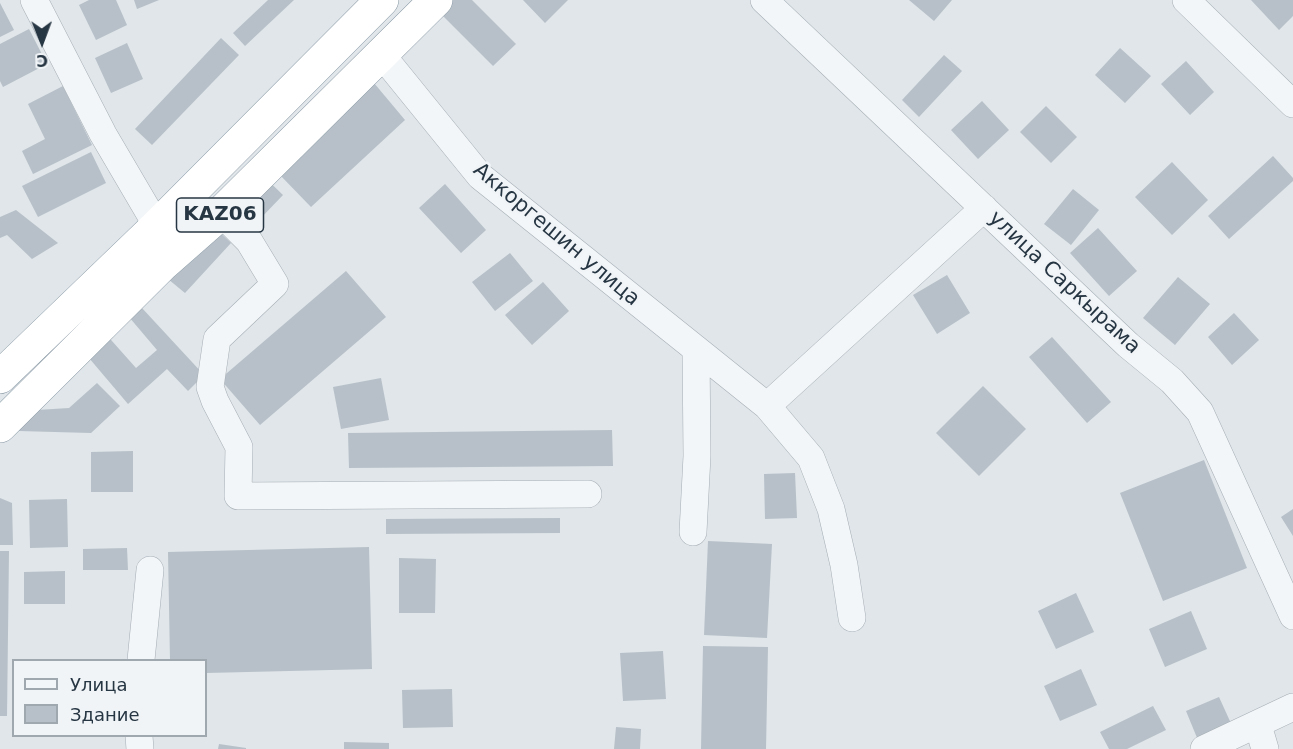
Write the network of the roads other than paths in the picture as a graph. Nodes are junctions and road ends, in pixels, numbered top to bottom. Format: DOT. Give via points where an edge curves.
graph roads {
  1 [pos="34,0"];
  2 [pos="380,0"];
  3 [pos="436,0"];
  4 [pos="764,0"];
  5 [pos="1186,0"];
  6 [pos="407,29"];
  7 [pos="381,54"];
  8 [pos="1293,104"];
  9 [pos="984,208"];
  10 [pos="221,213"];
  11 [pos="157,226"];
  12 [pos="696,349"];
  13 [pos="0,377"];
  14 [pos="767,406"];
  15 [pos="0,426"];
  16 [pos="588,494"];
  17 [pos="693,532"];
  18 [pos="150,570"];
  19 [pos="1293,616"];
  20 [pos="852,618"];
  21 [pos="141,659"];
  22 [pos="1293,707"];
  23 [pos="1262,737"];
  24 [pos="1204,749"];
  1 -- 11 [label="street" via="103,134"];
  2 -- 6 [label="street"];
  2 -- 11 [label="highway, KАZ06"];
  3 -- 6 [label="highway, KАZ06"];
  4 -- 9 [label="street, улица Саркырама"];
  5 -- 8 [label="street"];
  6 -- 7 [label="highway, KАZ06"];
  7 -- 10 [label="highway, KАZ06"];
  7 -- 12 [label="street, Аккоргешин улица" via="480,176"];
  9 -- 14 [label="street"];
  9 -- 19 [label="street, улица Саркырама" via="1128,345 1172,381 1200,412"];
  10 -- 15 [label="highway, KАZ06" via="163,264"];
  10 -- 16 [label="street" via="249,241 275,284 217,339 210,387 239,447 238,496"];
  11 -- 13 [label="highway, KАZ06"];
  12 -- 14 [label="street, Аккоргешин улица"];
  12 -- 17 [label="street"];
  14 -- 20 [label="street, Аккоргешин улица" via="811,458 831,510"];
  18 -- 21 [label="street"];
  22 -- 23 [label="street"];
  23 -- 24 [label="street"];
}
